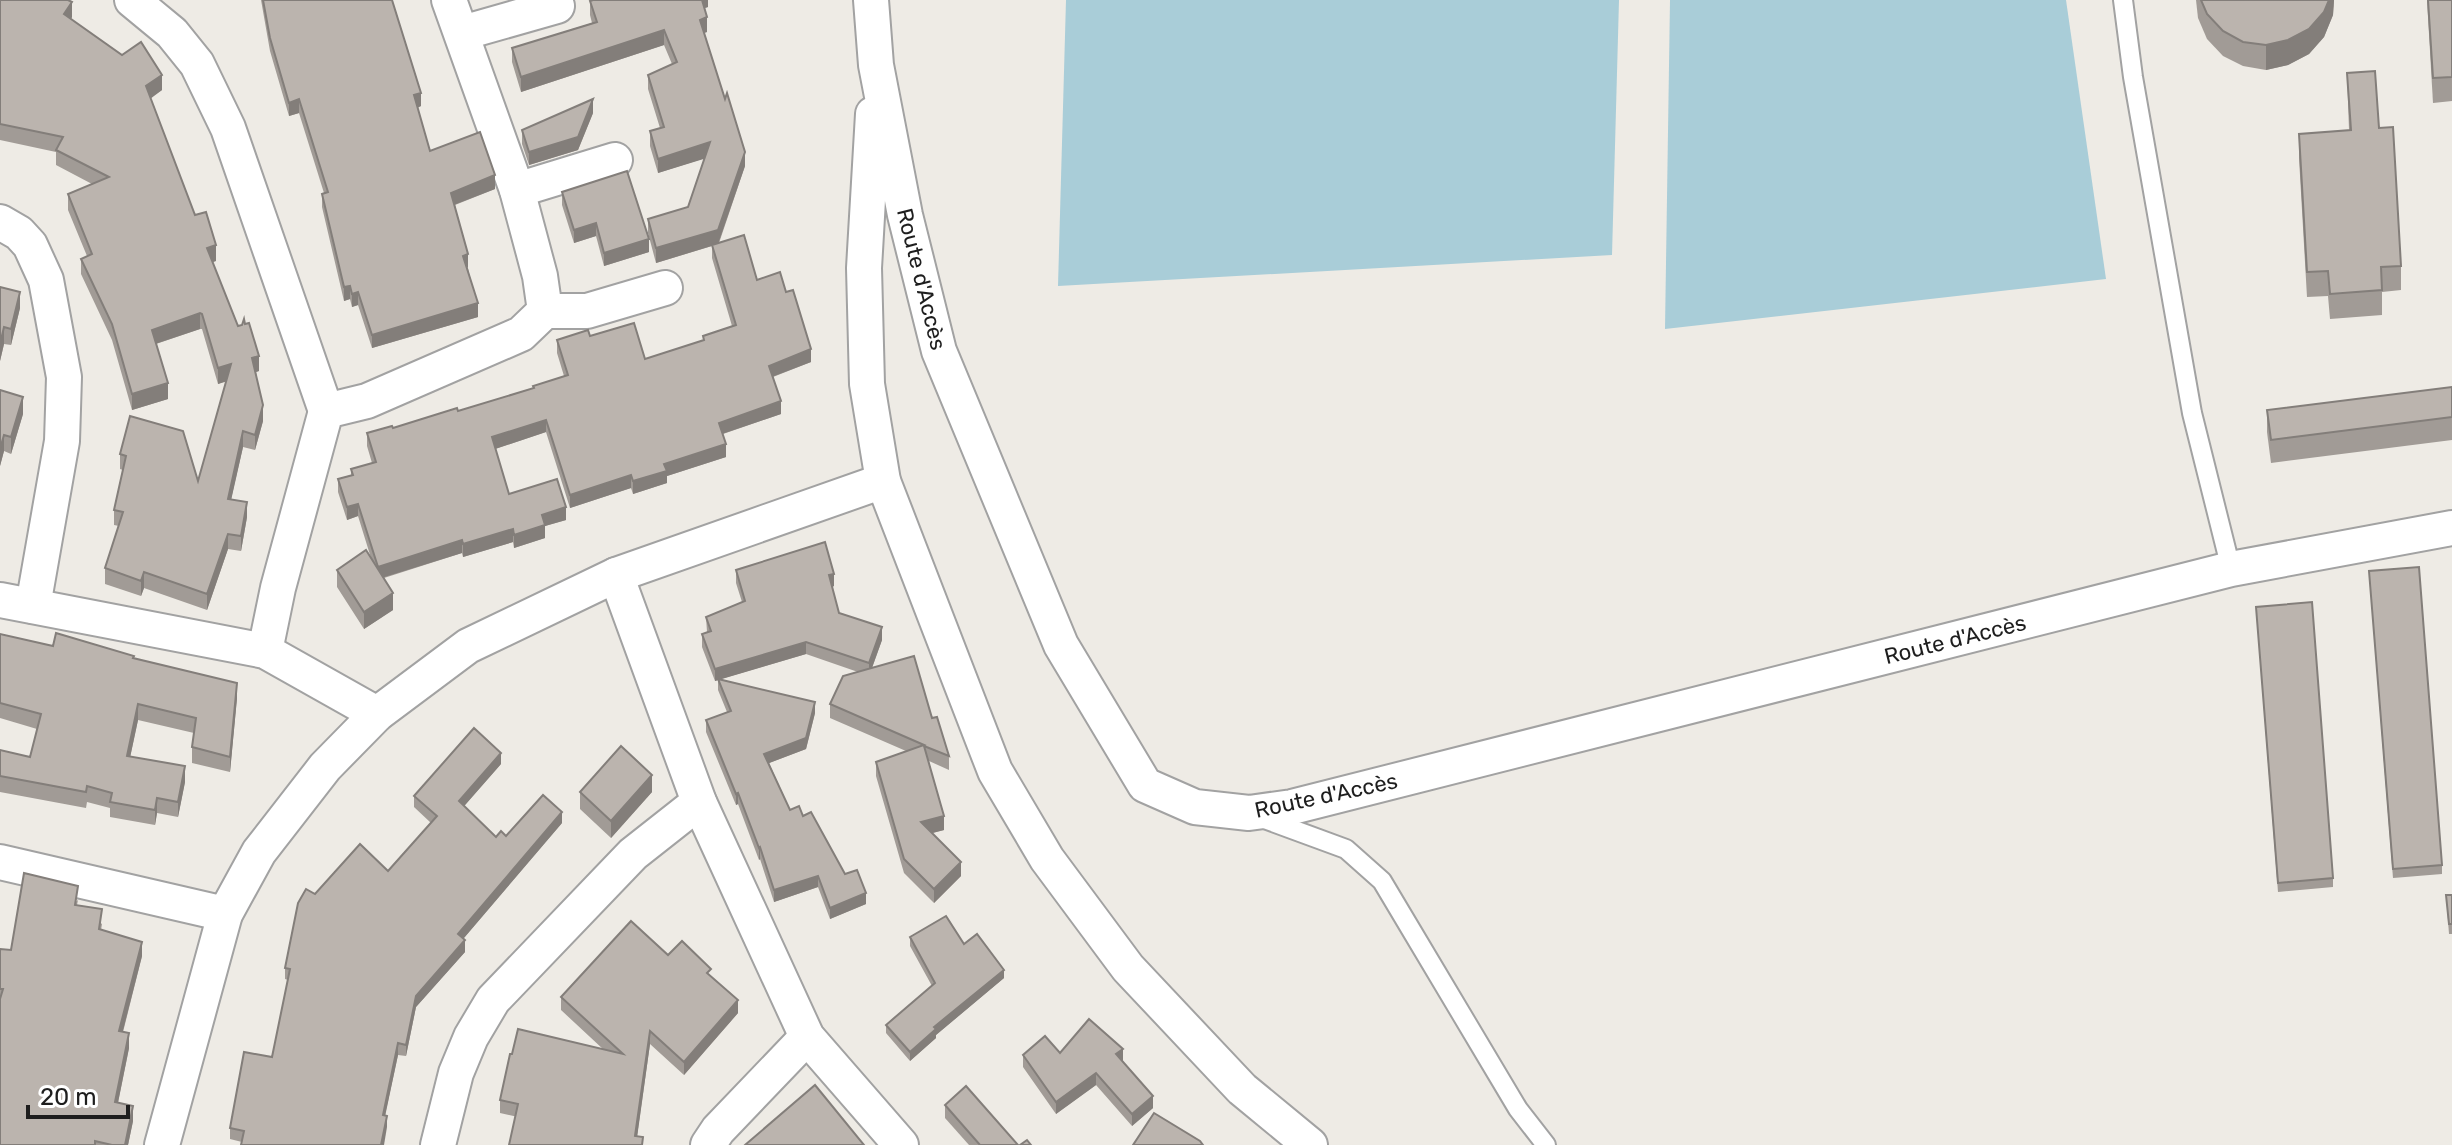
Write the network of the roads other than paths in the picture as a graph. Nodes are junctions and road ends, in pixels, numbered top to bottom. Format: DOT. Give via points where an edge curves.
graph roads {
  1 [pos="132,0"];
  2 [pos="449,0"];
  3 [pos="871,0"];
  4 [pos="2123,0"];
  5 [pos="557,6"];
  6 [pos="462,33"];
  7 [pos="876,65"];
  8 [pos="615,160"];
  9 [pos="517,190"];
  10 [pos="0,222"];
  11 [pos="665,288"];
  12 [pos="545,311"];
  13 [pos="326,411"];
  14 [pos="883,481"];
  15 [pos="2452,528"];
  16 [pos="2231,569"];
  17 [pos="616,575"];
  18 [pos="0,600"];
  19 [pos="33,606"];
  20 [pos="265,651"];
  21 [pos="377,714"];
  22 [pos="699,802"];
  23 [pos="1249,813"];
  24 [pos="0,862"];
  25 [pos="225,914"];
  26 [pos="807,1037"];
  27 [pos="162,1145"];
  28 [pos="438,1145"];
  29 [pos="708,1145"];
  30 [pos="901,1145"];
  31 [pos="1310,1145"];
  32 [pos="1546,1145"];
  1 -- 13 [label="street" via="172,33 197,64 228,128"];
  2 -- 6 [label="street"];
  3 -- 7 [label="street, Route d'Accès"];
  4 -- 16 [label="lane" via="2192,413"];
  5 -- 6 [label="street"];
  6 -- 9 [label="street"];
  7 -- 14 [label="street" via="864,268 867,384"];
  7 -- 23 [label="street, Route d'Accès" via="939,351 1061,645 1145,785 1195,807"];
  8 -- 9 [label="street"];
  9 -- 12 [label="street"];
  10 -- 19 [label="street" via="30,245 46,280 64,377 62,441"];
  11 -- 12 [label="street" via="587,311"];
  12 -- 13 [label="street" via="521,334 367,401"];
  13 -- 20 [label="street"];
  14 -- 17 [label="street"];
  14 -- 31 [label="street" via="995,771 1047,859 1128,968 1242,1089"];
  15 -- 16 [label="street, Route d'Accès"];
  16 -- 23 [label="street, Route d'Accès" via="1292,807"];
  17 -- 21 [label="street" via="468,646"];
  17 -- 22 [label="street"];
  18 -- 19 [label="street"];
  19 -- 20 [label="street"];
  20 -- 21 [label="street"];
  21 -- 25 [label="street" via="325,767 259,852"];
  22 -- 26 [label="street"];
  22 -- 28 [label="street" via="633,854 493,1000 456,1073"];
  23 -- 32 [label="lane" via="1346,849 1382,881 1518,1109"];
  24 -- 25 [label="street"];
  25 -- 27 [label="street"];
  26 -- 29 [label="street"];
  26 -- 30 [label="street"];
}
